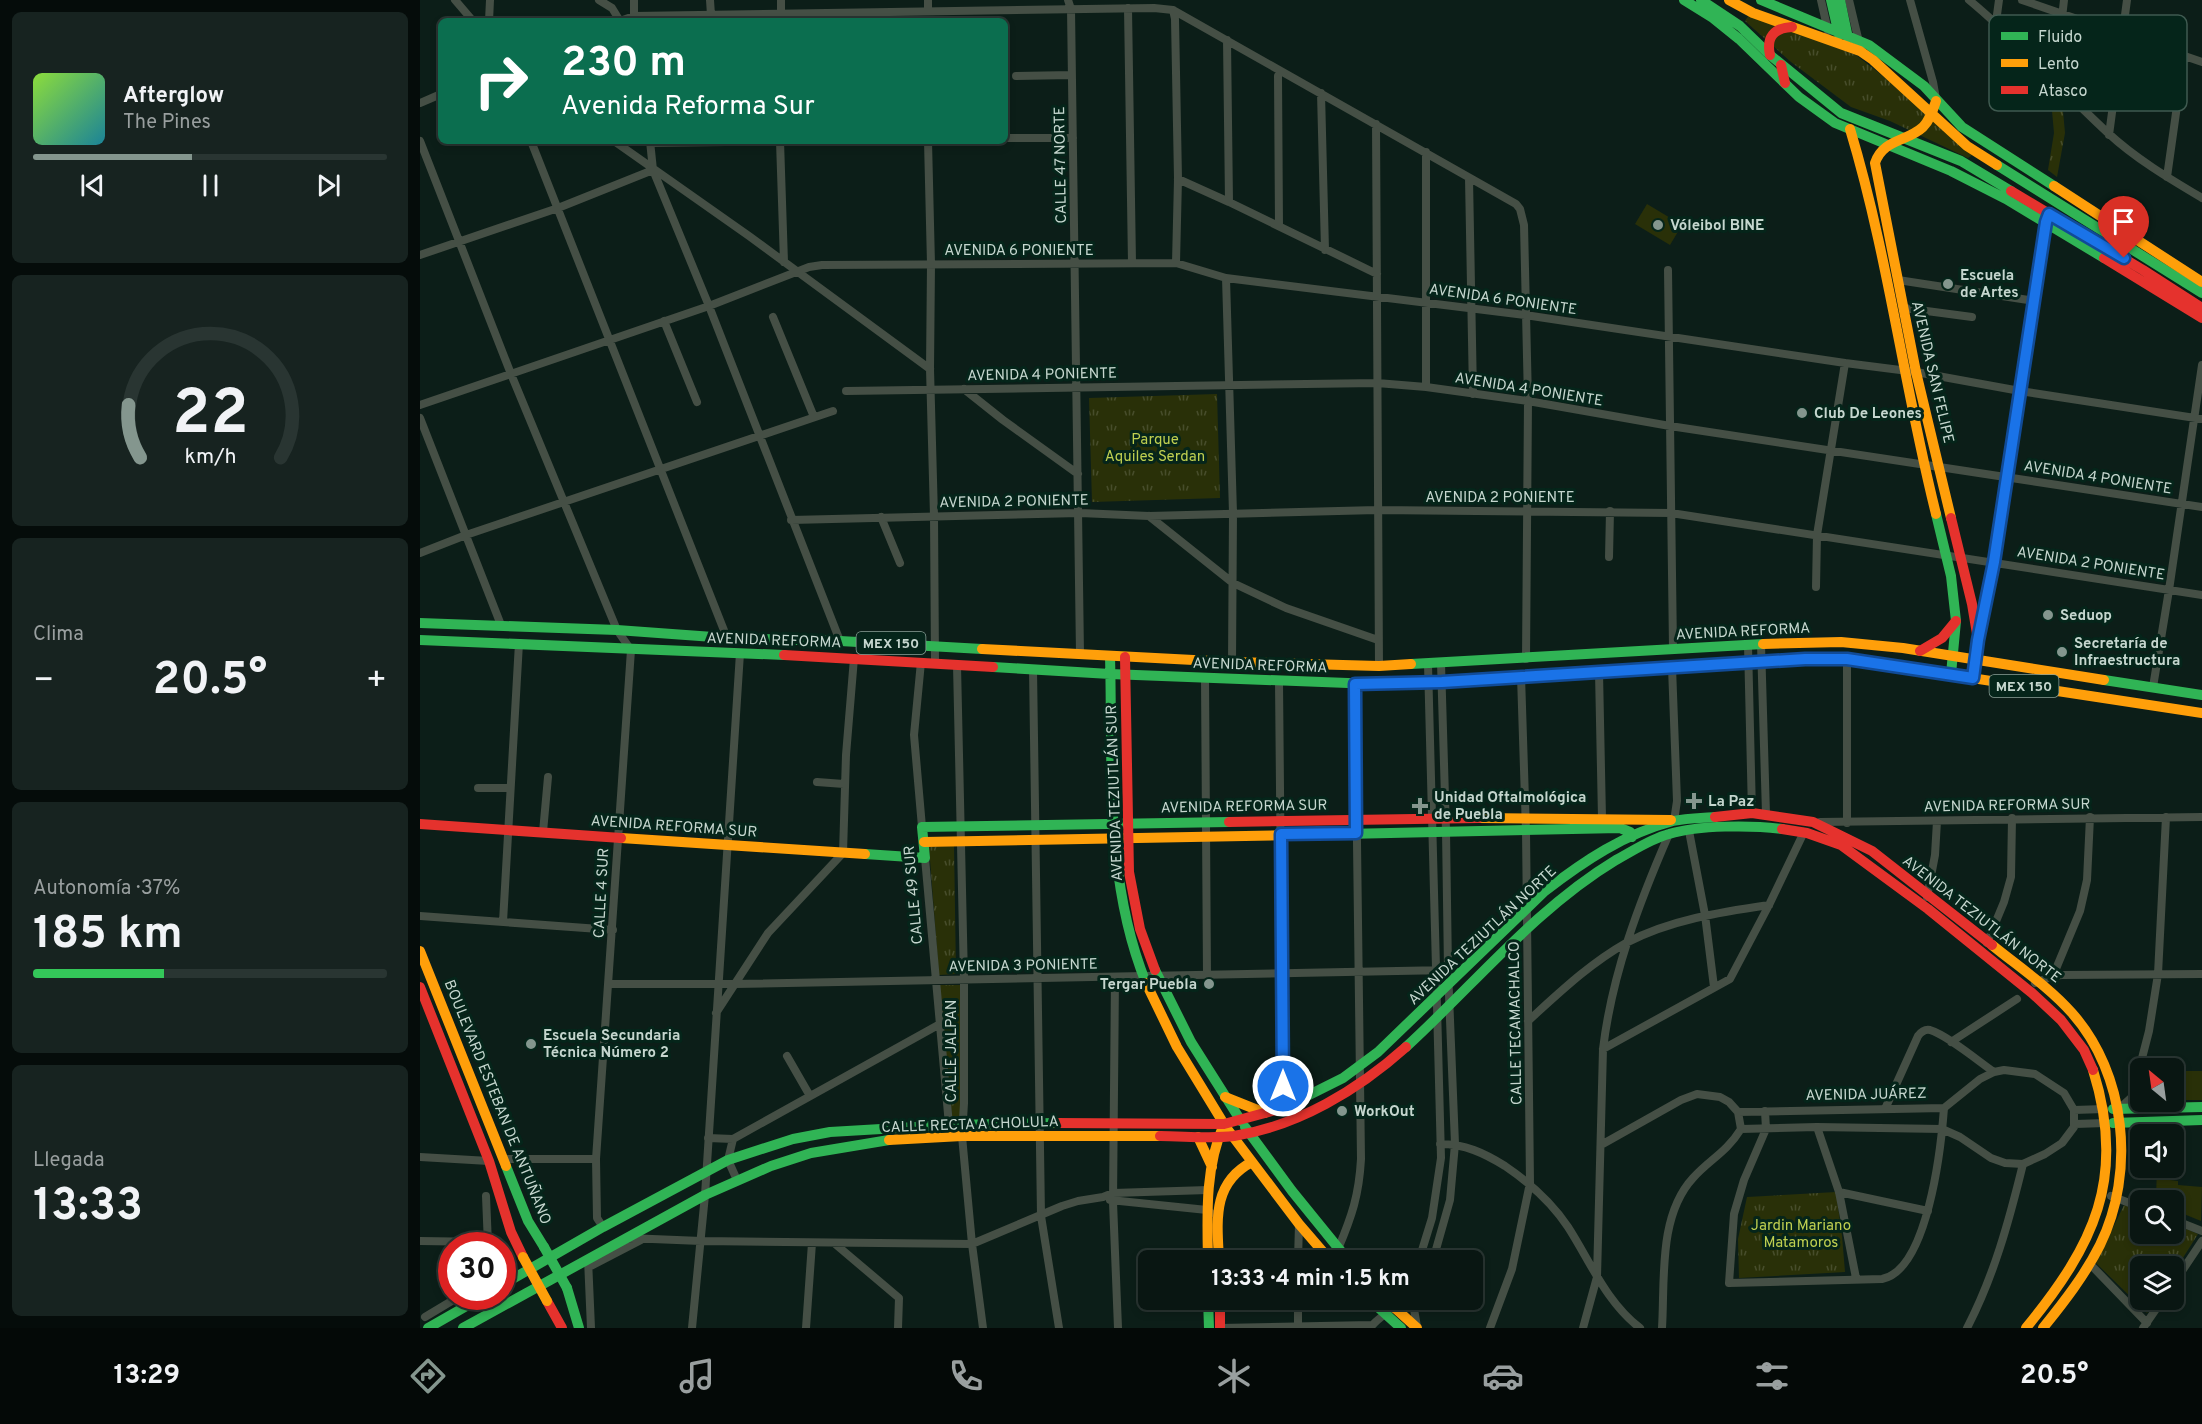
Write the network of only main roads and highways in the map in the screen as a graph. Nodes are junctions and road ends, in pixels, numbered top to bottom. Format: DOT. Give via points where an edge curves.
graph roads {
  1 [pos="1684,0"];
  2 [pos="1701,0"];
  3 [pos="1729,0"];
  4 [pos="1761,0"];
  5 [pos="1831,0"];
  6 [pos="1840,0"];
  7 [pos="1793,27"];
  8 [pos="1841,37"];
  9 [pos="1770,55"];
  10 [pos="1781,65"];
  11 [pos="1785,83"];
  12 [pos="1936,100"];
  13 [pos="1932,112"];
  14 [pos="1841,113"];
  15 [pos="1851,131"];
  16 [pos="1904,138"];
  17 [pos="1886,145"];
  18 [pos="2010,191"];
  19 [pos="2031,203"];
  20 [pos="2016,205"];
  21 [pos="1885,214"];
  22 [pos="1872,217"];
  23 [pos="2048,218"];
  24 [pos="2202,281"];
  25 [pos="2185,282"];
  26 [pos="2202,293"];
  27 [pos="2180,294"];
  28 [pos="2199,310"];
  29 [pos="2202,318"];
  30 [pos="1956,621"];
  31 [pos="420,623"];
  32 [pos="420,640"];
  33 [pos="1920,651"];
  34 [pos="1110,656"];
  35 [pos="1125,657"];
  36 [pos="1953,657"];
  37 [pos="1976,660"];
  38 [pos="1110,674"];
  39 [pos="1951,674"];
  40 [pos="1125,675"];
  41 [pos="1973,678"];
  42 [pos="2096,679"];
  43 [pos="2202,695"];
  44 [pos="2094,696"];
  45 [pos="2202,713"];
  46 [pos="1674,821"];
  47 [pos="1113,823"];
  48 [pos="1127,823"];
  49 [pos="420,824"];
  50 [pos="922,827"];
  51 [pos="1632,837"];
  52 [pos="1114,838"];
  53 [pos="1127,838"];
  54 [pos="924,842"];
  55 [pos="925,858"];
  56 [pos="1925,900"];
  57 [pos="420,951"];
  58 [pos="420,987"];
  59 [pos="1225,1097"];
  60 [pos="2202,1107"];
  61 [pos="2104,1109"];
  62 [pos="2119,1109"];
  63 [pos="1267,1113"];
  64 [pos="2202,1120"];
  65 [pos="1241,1121"];
  66 [pos="2106,1123"];
  67 [pos="2120,1123"];
  68 [pos="1224,1124"];
  69 [pos="1274,1125"];
  70 [pos="963,1130"];
  71 [pos="1249,1132"];
  72 [pos="1233,1136"];
  73 [pos="1198,1137"];
  74 [pos="1217,1137"];
  75 [pos="1262,1150"];
  76 [pos="1252,1162"];
  77 [pos="1212,1167"];
  78 [pos="1208,1250"];
  79 [pos="1219,1250"];
  80 [pos="1321,1250"];
  81 [pos="1339,1250"];
  82 [pos="516,1276"];
  83 [pos="453,1310"];
  84 [pos="1208,1310"];
  85 [pos="1220,1310"];
  86 [pos="1395,1310"];
  87 [pos="1397,1310"];
  88 [pos="427,1322"];
  89 [pos="463,1328"];
  90 [pos="562,1328"];
  91 [pos="579,1328"];
  92 [pos="1209,1328"];
  93 [pos="1220,1328"];
  94 [pos="1401,1328"];
  95 [pos="1417,1328"];
  96 [pos="2026,1328"];
  97 [pos="2043,1328"];
  1 -- 11 [label="main road" via="1739,39"];
  2 -- 9 [label="main road" via="1732,19"];
  3 -- 7 [label="main road"];
  4 -- 8 [label="main road"];
  5 -- 8 [label="main road"];
  6 -- 8 [label="main road"];
  7 -- 8 [label="main road"];
  7 -- 9 [label="main road" via="1781,27 1771,34"];
  8 -- 12 [label="main road" via="1911,75"];
  8 -- 13 [label="main road"];
  9 -- 10 [label="main road"];
  10 -- 11 [label="main road"];
  10 -- 14 [label="main road"];
  11 -- 15 [label="main road" via="1818,112"];
  12 -- 13 [label="main road"];
  12 -- 24 [label="main road" via="1962,127 1997,151"];
  13 -- 16 [label="main road" via="1924,126"];
  13 -- 25 [label="main road" via="1978,154"];
  14 -- 15 [label="main road, AVENIDA SAN FELIPE"];
  14 -- 16 [label="main road"];
  15 -- 17 [label="main road"];
  15 -- 22 [label="main road, AVENIDA SAN FELIPE"];
  16 -- 17 [label="main road"];
  16 -- 18 [label="main road" via="1961,161"];
  17 -- 20 [label="main road" via="1951,171"];
  17 -- 21 [label="main road, AVENIDA SAN FELIPE" via="1875,163"];
  18 -- 19 [label="main road"];
  18 -- 20 [label="main road"];
  19 -- 20 [label="main road"];
  19 -- 23 [label="main road"];
  20 -- 23 [label="main road"];
  21 -- 22 [label="main road"];
  21 -- 37 [label="main road, AVENIDA SAN FELIPE" via="1916,372 1972,604 1978,640"];
  22 -- 30 [label="main road, AVENIDA SAN FELIPE" via="1923,464 1946,555"];
  23 -- 27 [label="main road"];
  23 -- 28 [label="main road"];
  24 -- 25 [label="main road"];
  25 -- 26 [label="main road"];
  26 -- 27 [label="main road"];
  27 -- 28 [label="main road"];
  28 -- 29 [label="main road"];
  30 -- 33 [label="main road" via="1942,638"];
  30 -- 36 [label="main road, AVENIDA SAN FELIPE"];
  31 -- 34 [label="main road, AVENIDA REFORMA / MEX 150"];
  32 -- 38 [label="main road, AVENIDA REFORMA / MEX 150" via="854,658"];
  33 -- 35 [label="main road, AVENIDA REFORMA / MEX 150" via="1841,642 1761,644 1379,666"];
  33 -- 36 [label="main road, AVENIDA REFORMA / MEX 150"];
  34 -- 35 [label="main road, AVENIDA REFORMA / MEX 150"];
  34 -- 38 [label="main road, AVENIDA TEZIUTLÁN SUR"];
  35 -- 40 [label="main road, AVENIDA TEZIUTLÁN SUR"];
  36 -- 37 [label="main road, AVENIDA REFORMA / MEX 150"];
  36 -- 39 [label="main road, AVENIDA SAN FELIPE"];
  37 -- 41 [label="main road, AVENIDA SAN FELIPE"];
  37 -- 42 [label="main road, AVENIDA REFORMA / MEX 150"];
  38 -- 40 [label="main road, AVENIDA REFORMA / MEX 150"];
  38 -- 47 [label="main road, AVENIDA TEZIUTLÁN SUR"];
  39 -- 40 [label="main road, AVENIDA REFORMA / MEX 150" via="1847,659 1355,684"];
  39 -- 41 [label="main road, AVENIDA REFORMA / MEX 150"];
  40 -- 48 [label="main road, AVENIDA TEZIUTLÁN SUR"];
  41 -- 44 [label="main road, AVENIDA REFORMA / MEX 150"];
  42 -- 43 [label="main road, AVENIDA REFORMA / MEX 150"];
  42 -- 44 [label="main road"];
  44 -- 45 [label="main road, AVENIDA REFORMA / MEX 150"];
  46 -- 48 [label="main road, AVENIDA REFORMA SUR" via="1432,818"];
  46 -- 51 [label="main road, AVENIDA TEZIUTLÁN NORTE"];
  46 -- 56 [label="main road, AVENIDA TEZIUTLÁN NORTE" via="1752,813 1813,822 1872,851"];
  47 -- 48 [label="main road, AVENIDA REFORMA SUR"];
  47 -- 50 [label="main road, AVENIDA REFORMA SUR"];
  47 -- 52 [label="main road, AVENIDA TEZIUTLÁN SUR"];
  48 -- 53 [label="main road, AVENIDA TEZIUTLÁN SUR"];
  49 -- 55 [label="main road, AVENIDA REFORMA SUR"];
  50 -- 54 [label="main road, CALLE 49 SUR"];
  51 -- 53 [label="main road, AVENIDA REFORMA SUR" via="1620,828"];
  51 -- 63 [label="main road, AVENIDA TEZIUTLÁN NORTE" via="1604,850 1545,891 1359,1068 1317,1092"];
  52 -- 53 [label="main road, AVENIDA REFORMA SUR"];
  52 -- 54 [label="main road, AVENIDA REFORMA SUR"];
  52 -- 68 [label="main road, AVENIDA TEZIUTLÁN SUR" via="1122,906 1142,977 1197,1084"];
  53 -- 59 [label="main road, AVENIDA TEZIUTLÁN SUR" via="1133,900 1157,976 1189,1041"];
  54 -- 55 [label="main road, CALLE 49 SUR"];
  56 -- 61 [label="main road, AVENIDA TEZIUTLÁN NORTE" via="2075,1034 2096,1074"];
  56 -- 62 [label="main road, AVENIDA TEZIUTLÁN NORTE" via="2067,1007 2090,1036 2108,1069"];
  56 -- 69 [label="main road, AVENIDA TEZIUTLÁN NORTE" via="1836,843 1804,832 1737,826 1669,834 1610,862 1583,880 1527,928 1407,1046 1360,1084 1308,1113"];
  57 -- 91 [label="main road, BOULEVARD ESTEBAN DE ANTUÑANO, bridge" via="528,1221 567,1288"];
  58 -- 90 [label="main road, BOULEVARD ESTEBAN DE ANTUÑANO, bridge" via="489,1161 511,1232"];
  59 -- 63 [label="main road"];
  59 -- 65 [label="main road, AVENIDA TEZIUTLÁN SUR"];
  60 -- 62 [label="main road"];
  61 -- 62 [label="main road"];
  61 -- 66 [label="main road"];
  62 -- 67 [label="main road"];
  63 -- 65 [label="main road, AVENIDA TEZIUTLÁN NORTE"];
  64 -- 67 [label="main road"];
  65 -- 68 [label="main road, AVENIDA TEZIUTLÁN NORTE"];
  65 -- 71 [label="main road, AVENIDA TEZIUTLÁN SUR"];
  66 -- 67 [label="main road"];
  66 -- 96 [label="main road" via="2104,1193 2093,1226 2079,1255"];
  67 -- 97 [label="main road" via="2116,1197 2110,1221 2090,1264"];
  68 -- 70 [label="main road, CALLE RECTA A CHOLULA" via="1039,1123"];
  68 -- 72 [label="main road, AVENIDA TEZIUTLÁN SUR"];
  68 -- 74 [label="main road"];
  69 -- 71 [label="main road, AVENIDA TEZIUTLÁN NORTE"];
  69 -- 75 [label="main road"];
  70 -- 73 [label="main road, CALLE RECTA A CHOLULA" via="1039,1136"];
  70 -- 82 [label="main road, CALLE RECTA A CHOLULA" via="949,1125 830,1132 793,1139 728,1160 600,1223"];
  70 -- 89 [label="main road, CALLE RECTA A CHOLULA" via="864,1143 811,1153 771,1166 705,1195 588,1263"];
  71 -- 72 [label="main road, AVENIDA TEZIUTLÁN NORTE"];
  71 -- 75 [label="main road, AVENIDA TEZIUTLÁN SUR"];
  72 -- 74 [label="main road, CALLE RECTA A CHOLULA"];
  72 -- 76 [label="main road, AVENIDA TEZIUTLÁN SUR"];
  73 -- 74 [label="main road, CALLE RECTA A CHOLULA"];
  73 -- 77 [label="main road"];
  74 -- 77 [label="main road"];
  75 -- 81 [label="main road, AVENIDA TEZIUTLÁN SUR"];
  76 -- 79 [label="main road" via="1227,1181 1217,1216"];
  76 -- 80 [label="main road, AVENIDA TEZIUTLÁN SUR"];
  77 -- 78 [label="main road"];
  83 -- 88 [label="main road"];
  84 -- 92 [label="main road"];
  85 -- 93 [label="main road"];
  86 -- 94 [label="main road"];
  87 -- 95 [label="main road"];
}
